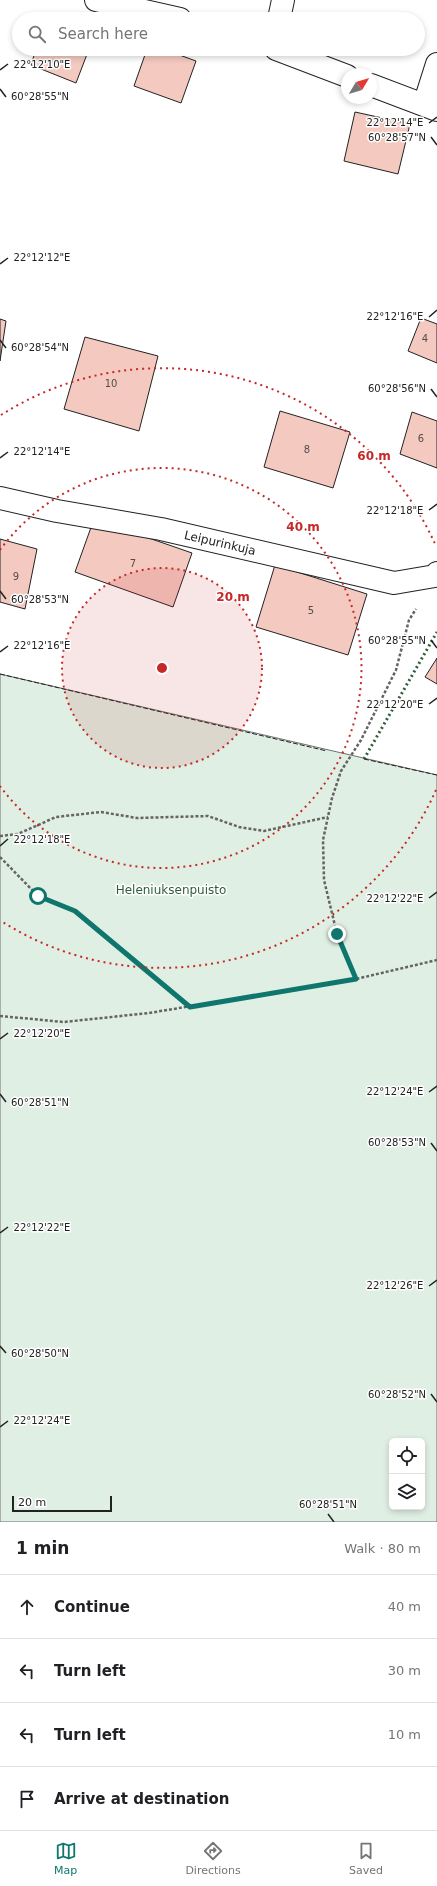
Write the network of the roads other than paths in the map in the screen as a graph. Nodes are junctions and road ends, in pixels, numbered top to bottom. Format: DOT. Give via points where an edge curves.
graph roads {
  1 [pos="96,0"];
  2 [pos="283,0"];
  3 [pos="149,12"];
  4 [pos="280,12"];
  5 [pos="294,56"];
  6 [pos="437,64"];
  7 [pos="341,74"];
  8 [pos="377,87"];
  9 [pos="431,107"];
  10 [pos="0,498"];
  11 [pos="436,574"];
  1 -- 3 [label="street"];
  2 -- 4 [label="street"];
  5 -- 7 [label="street"];
  6 -- 9 [label="street"];
  8 -- 9 [label="street"];
  10 -- 11 [label="street, Leipurinkuja" via="161,529 394,583"];
}
